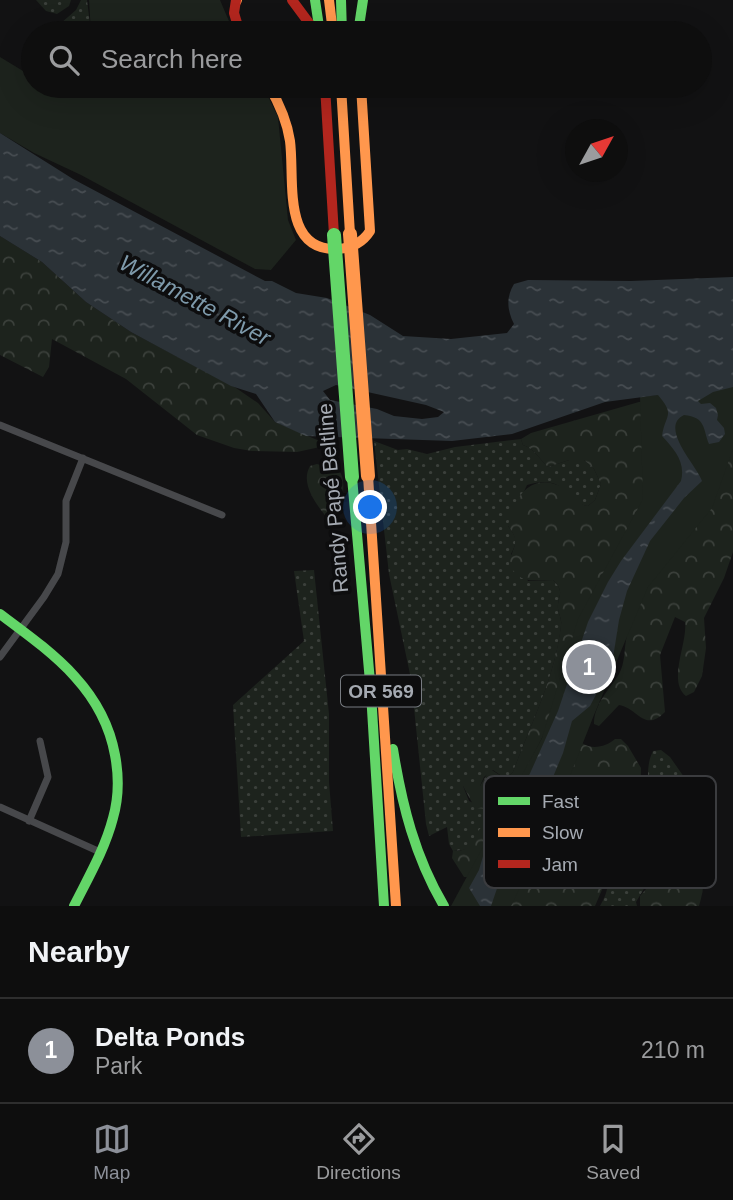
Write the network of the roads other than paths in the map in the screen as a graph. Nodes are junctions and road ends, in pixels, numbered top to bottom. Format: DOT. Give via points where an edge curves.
graph roads {
  1 [pos="292,0"];
  2 [pos="315,0"];
  3 [pos="329,0"];
  4 [pos="341,0"];
  5 [pos="363,0"];
  6 [pos="236,1"];
  7 [pos="236,21"];
  8 [pos="308,21"];
  9 [pos="318,21"];
  10 [pos="332,21"];
  11 [pos="342,21"];
  12 [pos="360,21"];
  13 [pos="275,98"];
  14 [pos="321,98"];
  15 [pos="326,98"];
  16 [pos="342,98"];
  17 [pos="362,98"];
  18 [pos="332,188"];
  19 [pos="0,425"];
  20 [pos="83,458"];
  21 [pos="222,515"];
  22 [pos="372,555"];
  23 [pos="0,614"];
  24 [pos="20,629"];
  25 [pos="0,657"];
  26 [pos="40,741"];
  27 [pos="0,807"];
  28 [pos="29,821"];
  29 [pos="100,852"];
  30 [pos="443,903"];
  31 [pos="74,906"];
  32 [pos="383,906"];
  33 [pos="397,906"];
  1 -- 8 [label="main road"];
  2 -- 9 [label="main road"];
  3 -- 10 [label="main road"];
  4 -- 11 [label="main road"];
  5 -- 12 [label="main road"];
  6 -- 7 [label="main road"];
  13 -- 17 [label="main road" via="291,145 298,229 313,245 328,250 357,245 370,232"];
  14 -- 18 [label="main road"];
  15 -- 18 [label="main road, Randy Papé Beltline / OR 569"];
  16 -- 22 [label="main road, Randy Papé Beltline / OR 569, bridge"];
  18 -- 32 [label="main road, Randy Papé Beltline / OR 569, bridge"];
  19 -- 20 [label="street"];
  20 -- 21 [label="street"];
  20 -- 24 [label="street" via="66,501 61,565 50,589"];
  22 -- 30 [label="main road" via="401,798 419,857"];
  22 -- 33 [label="main road, Randy Papé Beltline / OR 569"];
  23 -- 24 [label="main road"];
  24 -- 25 [label="street"];
  24 -- 29 [label="main road" via="82,680 111,735 118,770 117,799"];
  26 -- 28 [label="street" via="48,777"];
  27 -- 28 [label="street"];
  28 -- 29 [label="street"];
  29 -- 31 [label="main road"];
}
